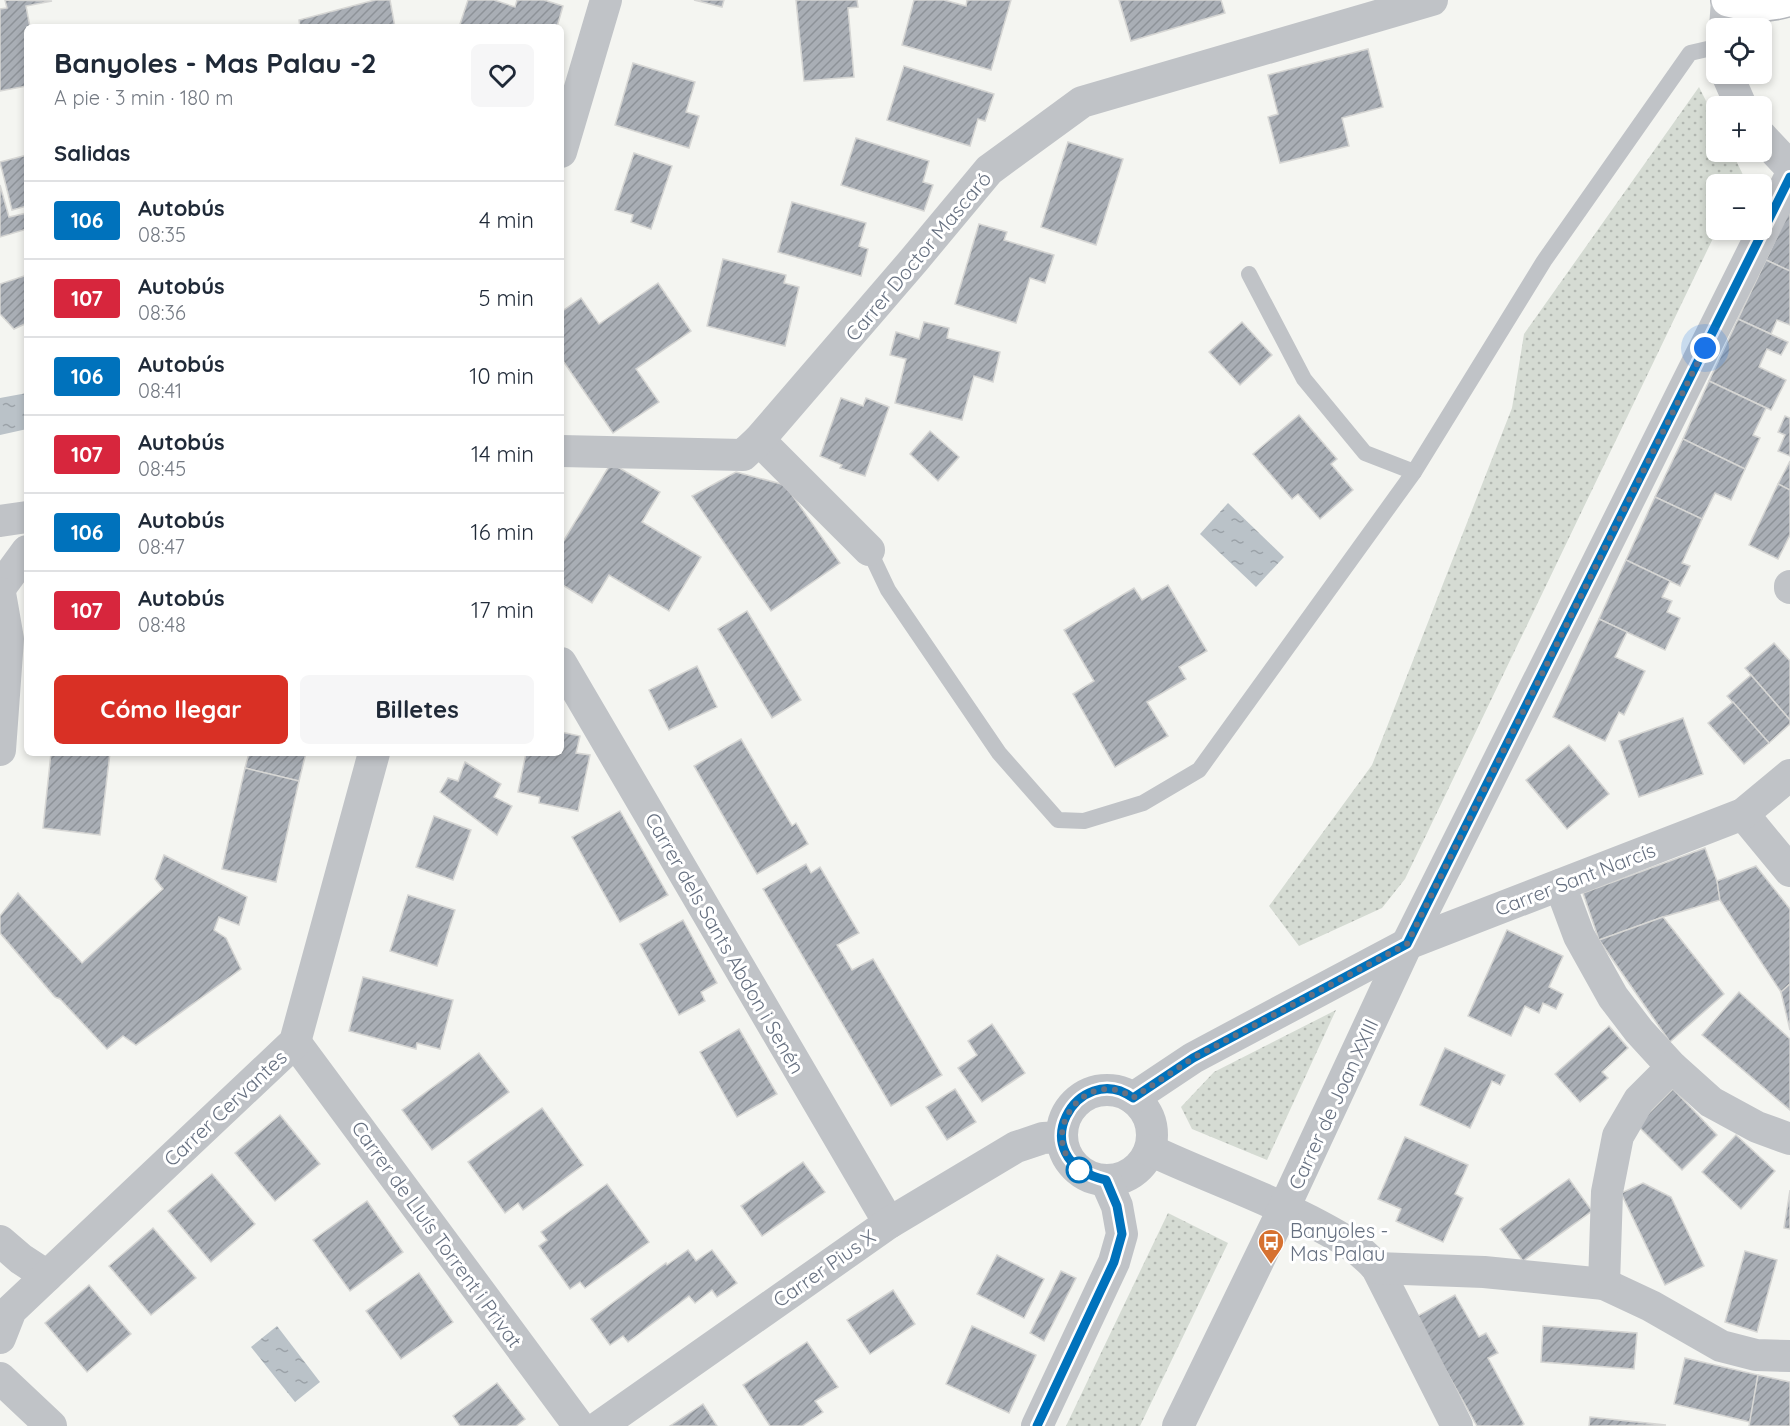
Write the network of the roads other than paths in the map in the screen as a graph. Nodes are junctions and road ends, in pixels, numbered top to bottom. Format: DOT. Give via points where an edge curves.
graph roads {
  1 [pos="606,0"];
  2 [pos="1432,0"];
  3 [pos="1727,0"];
  4 [pos="1787,0"];
  5 [pos="1726,18"];
  6 [pos="1706,49"];
  7 [pos="564,140"];
  8 [pos="1772,148"];
  9 [pos="1790,167"];
  10 [pos="1790,177"];
  11 [pos="1249,274"];
  12 [pos="759,440"];
  13 [pos="564,451"];
  14 [pos="1414,472"];
  15 [pos="24,517"];
  16 [pos="0,520"];
  17 [pos="869,550"];
  18 [pos="24,555"];
  19 [pos="0,588"];
  20 [pos="0,593"];
  21 [pos="564,668"];
  22 [pos="0,750"];
  23 [pos="373,756"];
  24 [pos="1790,776"];
  25 [pos="1743,814"];
  26 [pos="1790,871"];
  27 [pos="1560,885"];
  28 [pos="1407,944"];
  29 [pos="296,1041"];
  30 [pos="1672,1067"];
  31 [pos="1133,1098"];
  32 [pos="1062,1137"];
  33 [pos="1790,1139"];
  34 [pos="1150,1150"];
  35 [pos="1106,1180"];
  36 [pos="1284,1208"];
  37 [pos="889,1223"];
  38 [pos="0,1241"];
  39 [pos="1377,1268"];
  40 [pos="47,1276"];
  41 [pos="1604,1284"];
  42 [pos="0,1338"];
  43 [pos="1790,1356"];
  44 [pos="0,1378"];
  45 [pos="51,1426"];
  46 [pos="579,1426"];
  47 [pos="600,1426"];
  48 [pos="1037,1426"];
  49 [pos="1178,1426"];
  50 [pos="1457,1426"];
  1 -- 7 [label="street"];
  2 -- 12 [label="street, Carrer Doctor Mascaró" via="1082,102 989,170"];
  3 -- 4 [label="main road" via="1766,5"];
  3 -- 5 [label="street"];
  6 -- 14 [label="lane" via="1690,53 1544,261"];
  8 -- 9 [label="street"];
  10 -- 28 [label="street, Carrer de Joan XXIII"];
  11 -- 14 [label="lane" via="1304,379 1365,453"];
  12 -- 13 [label="street, Carrer Doctor Mascaró" via="743,456"];
  12 -- 17 [label="street"];
  14 -- 17 [label="lane" via="1199,771 1143,803 1084,821 1058,820 999,753 888,590"];
  15 -- 16 [label="street"];
  18 -- 19 [label="street"];
  20 -- 22 [label="street" via="8,639"];
  21 -- 37 [label="street, Carrer dels Sants Abdon i Senén"];
  23 -- 29 [label="street, Carrer Cervantes"];
  24 -- 25 [label="street, Carrer Sant Narcís"];
  25 -- 26 [label="street"];
  25 -- 27 [label="street, Carrer Sant Narcís"];
  27 -- 28 [label="street, Carrer Sant Narcís"];
  27 -- 30 [label="street" via="1579,936 1613,997"];
  28 -- 31 [label="street" via="1193,1058"];
  28 -- 36 [label="street, Carrer de Joan XXIII"];
  29 -- 40 [label="street, Carrer Cervantes"];
  29 -- 46 [label="street, Carrer de Lluís Torrent i Privat"];
  30 -- 33 [label="street" via="1711,1102 1757,1127"];
  30 -- 41 [label="street" via="1640,1100 1618,1136 1607,1192"];
  31 -- 32 [label="street" via="1110,1089 1092,1092 1076,1101 1066,1115"];
  31 -- 34 [label="street" via="1150,1119"];
  32 -- 35 [label="street" via="1064,1151 1074,1166 1089,1176"];
  32 -- 37 [label="street, Carrer Pius X" via="1043,1138 1016,1148"];
  34 -- 35 [label="street" via="1138,1169 1124,1178"];
  34 -- 36 [label="street"];
  35 -- 48 [label="street" via="1117,1206 1122,1234 1114,1262"];
  36 -- 39 [label="street" via="1347,1241"];
  36 -- 49 [label="street, Carrer de Joan XXIII"];
  37 -- 47 [label="street, Carrer Pius X"];
  38 -- 40 [label="street"];
  39 -- 41 [label="street" via="1484,1272"];
  39 -- 50 [label="street"];
  40 -- 42 [label="street, Carrer Cervantes" via="11,1310"];
  41 -- 43 [label="street" via="1722,1346 1756,1355"];
  44 -- 45 [label="street"];
}
